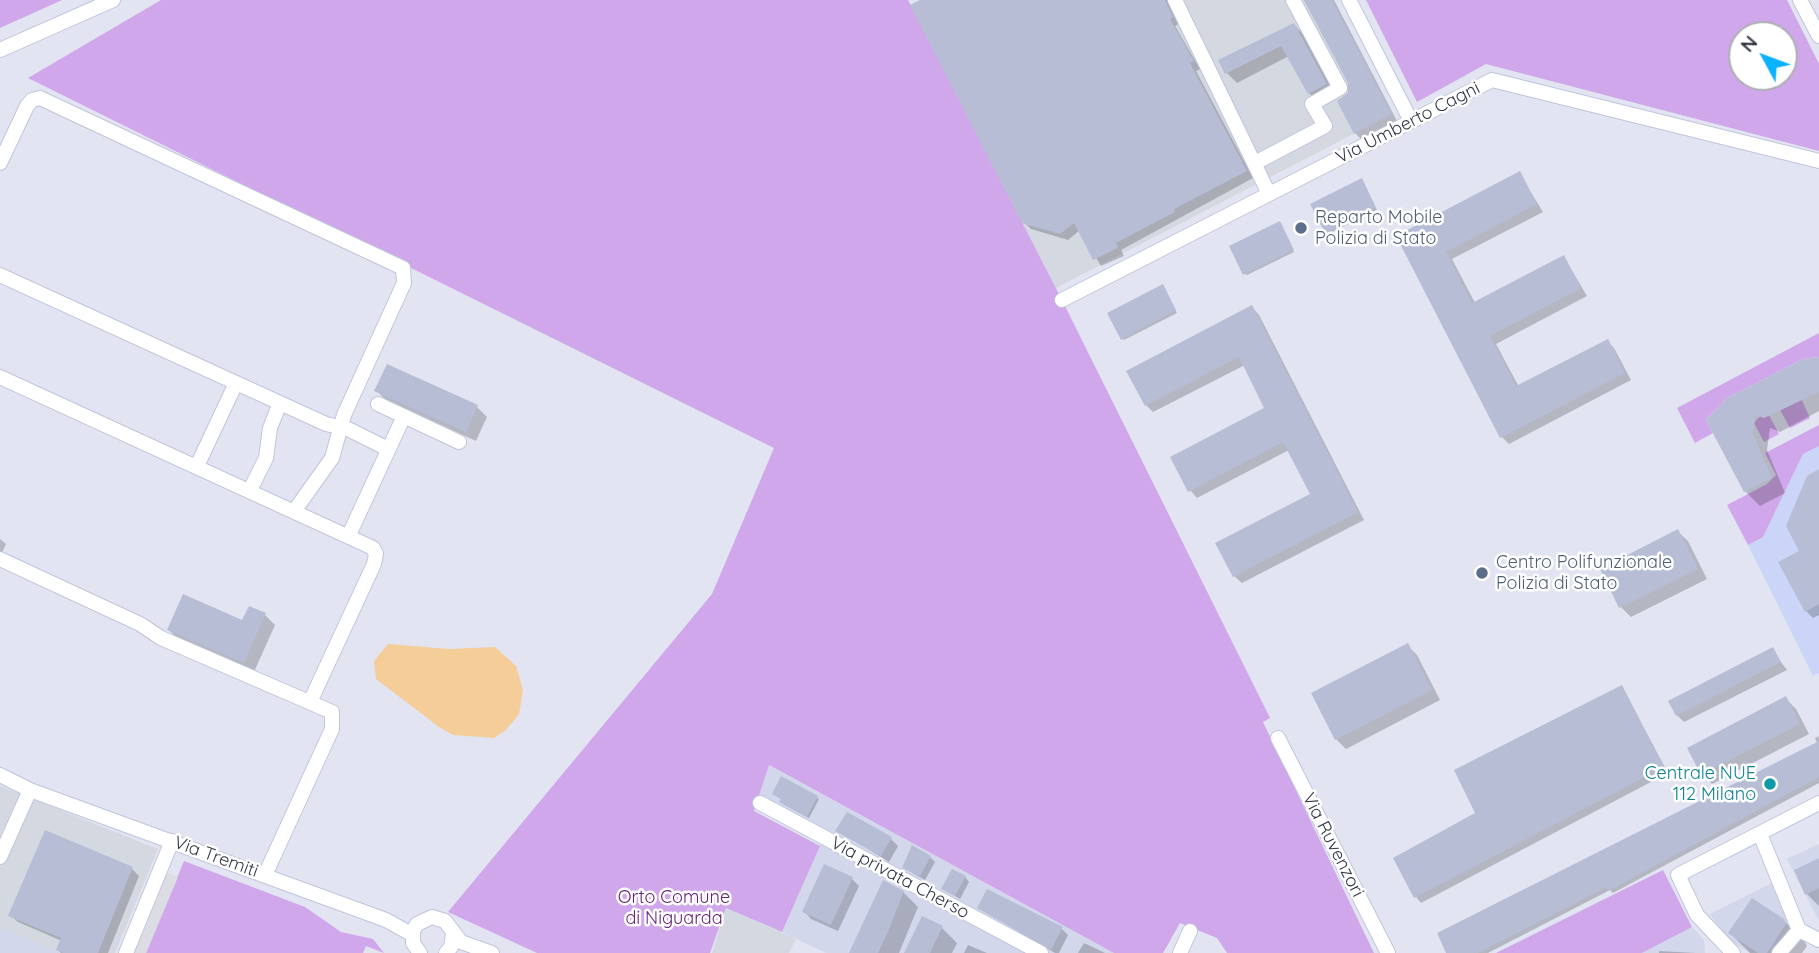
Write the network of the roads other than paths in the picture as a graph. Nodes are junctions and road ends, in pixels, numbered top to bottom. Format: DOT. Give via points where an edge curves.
graph roads {
  1 [pos="113,0"];
  2 [pos="1293,0"];
  3 [pos="1349,0"];
  4 [pos="1800,0"];
  5 [pos="1181,4"];
  6 [pos="1819,36"];
  7 [pos="0,50"];
  8 [pos="1411,121"];
  9 [pos="1819,161"];
  10 [pos="0,163"];
  11 [pos="1255,163"];
  12 [pos="1269,194"];
  13 [pos="0,275"];
  14 [pos="1062,300"];
  15 [pos="0,377"];
  16 [pos="236,383"];
  17 [pos="280,403"];
  18 [pos="378,404"];
  19 [pos="404,416"];
  20 [pos="341,427"];
  21 [pos="459,442"];
  22 [pos="388,449"];
  23 [pos="197,466"];
  24 [pos="250,490"];
  25 [pos="295,510"];
  26 [pos="349,535"];
  27 [pos="0,559"];
  28 [pos="310,702"];
  29 [pos="1278,738"];
  30 [pos="0,775"];
  31 [pos="30,790"];
  32 [pos="760,803"];
  33 [pos="1819,803"];
  34 [pos="1760,834"];
  35 [pos="172,841"];
  36 [pos="0,857"];
  37 [pos="265,875"];
  38 [pos="1799,930"];
  39 [pos="1190,931"];
  40 [pos="1712,933"];
  41 [pos="413,940"];
  42 [pos="1819,940"];
  43 [pos="453,944"];
  44 [pos="126,953"];
  45 [pos="492,953"];
  46 [pos="1041,953"];
  47 [pos="1180,953"];
  48 [pos="1388,953"];
  49 [pos="1712,953"];
  50 [pos="1733,953"];
  51 [pos="1779,953"];
  1 -- 7 [label="street"];
  2 -- 11 [label="street" via="1340,88 1312,104 1325,126"];
  3 -- 8 [label="street"];
  4 -- 6 [label="street"];
  5 -- 11 [label="street"];
  8 -- 9 [label="street, Via Umberto Cagni" via="1492,80"];
  8 -- 12 [label="street, Via Umberto Cagni"];
  10 -- 20 [label="street" via="27,106 40,98 397,262 403,268 404,283"];
  11 -- 12 [label="street"];
  12 -- 14 [label="street, Via Umberto Cagni"];
  13 -- 16 [label="street"];
  15 -- 23 [label="street"];
  16 -- 17 [label="street"];
  16 -- 23 [label="street"];
  17 -- 20 [label="street"];
  17 -- 24 [label="street" via="270,428 266,458"];
  18 -- 19 [label="street"];
  19 -- 21 [label="street"];
  19 -- 22 [label="street"];
  20 -- 22 [label="street"];
  20 -- 25 [label="street" via="332,458"];
  22 -- 26 [label="street"];
  23 -- 24 [label="street"];
  24 -- 25 [label="street"];
  25 -- 26 [label="street"];
  26 -- 28 [label="street" via="373,548 374,564"];
  27 -- 28 [label="street" via="161,638"];
  28 -- 37 [label="street" via="332,712 332,729"];
  29 -- 48 [label="street, Via Ruvenzori"];
  30 -- 31 [label="street, Via Tremiti"];
  31 -- 35 [label="street, Via Tremiti"];
  31 -- 36 [label="street"];
  32 -- 46 [label="street, Via privata Cherso"];
  33 -- 34 [label="street"];
  34 -- 38 [label="street"];
  34 -- 40 [label="street" via="1678,876 1697,915"];
  35 -- 37 [label="street, Via Tremiti"];
  35 -- 44 [label="street"];
  37 -- 41 [label="street, Via Tremiti"];
  38 -- 42 [label="street"];
  38 -- 51 [label="street"];
  39 -- 47 [label="street"];
  40 -- 49 [label="street"];
  40 -- 50 [label="street"];
  41 -- 43 [label="street, Via Tremiti" via="425,919 438,918 448,923"];
  43 -- 45 [label="street, Via Tremiti"];
}
